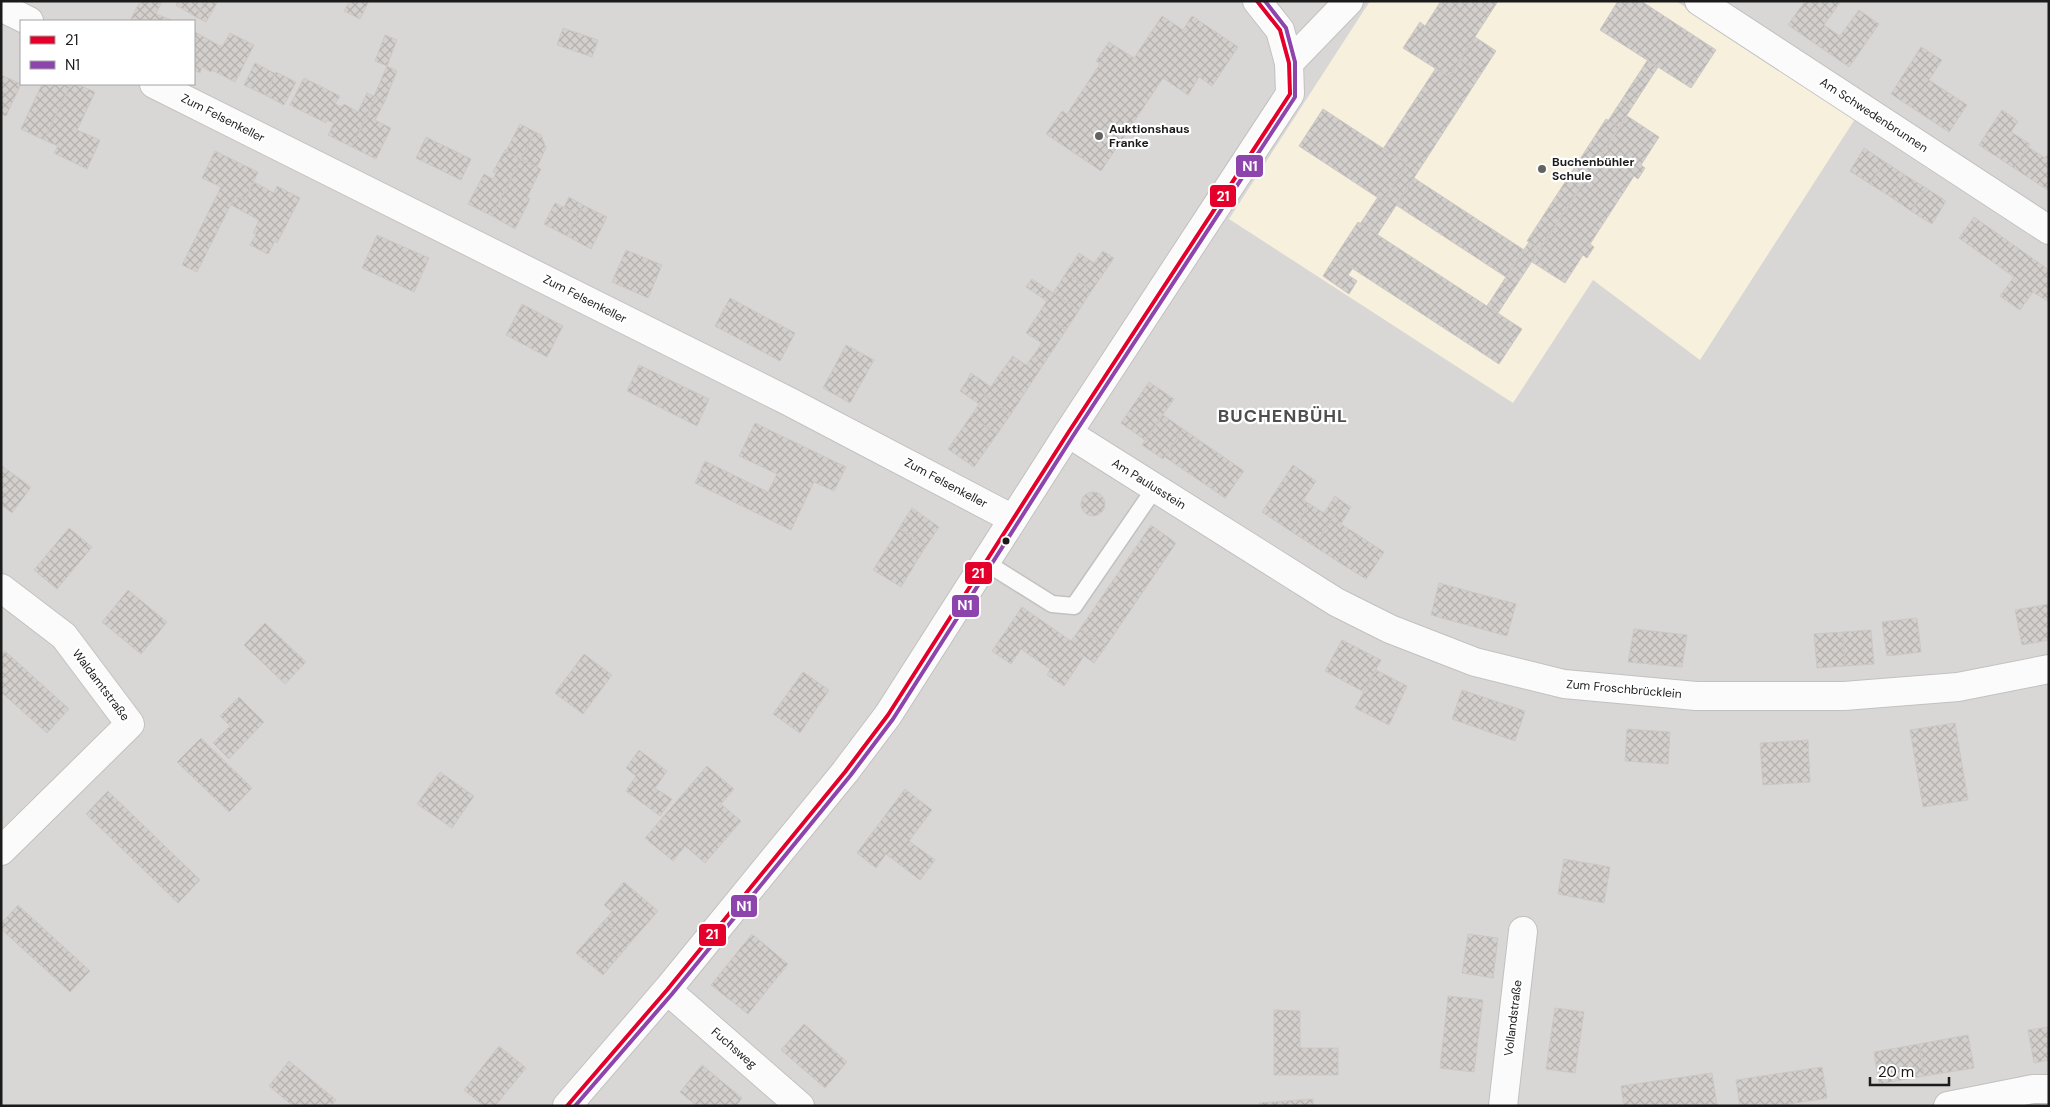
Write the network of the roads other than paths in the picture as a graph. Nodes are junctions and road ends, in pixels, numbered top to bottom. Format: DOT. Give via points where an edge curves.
graph roads {
  1 [pos="1257,1"];
  2 [pos="1348,1"];
  3 [pos="1699,1"];
  4 [pos="1,8"];
  5 [pos="27,20"];
  6 [pos="1289,63"];
  7 [pos="156,85"];
  8 [pos="2049,230"];
  9 [pos="1068,434"];
  10 [pos="1155,488"];
  11 [pos="1013,519"];
  12 [pos="1231,536"];
  13 [pos="985,562"];
  14 [pos="1,588"];
  15 [pos="2049,668"];
  16 [pos="1,851"];
  17 [pos="1523,931"];
  18 [pos="667,990"];
  19 [pos="2049,1089"];
  20 [pos="567,1106"];
  21 [pos="800,1106"];
  22 [pos="1503,1106"];
  23 [pos="1948,1106"];
  1 -- 6 [label="street" via="1280,30"];
  2 -- 6 [label="street"];
  3 -- 8 [label="street, Am Schwedenbrunnen"];
  4 -- 5 [label="street"];
  6 -- 9 [label="street" via="1290,94"];
  7 -- 11 [label="street, Zum Felsenkeller" via="788,401"];
  9 -- 10 [label="street, Am Paulusstein"];
  9 -- 11 [label="street"];
  10 -- 12 [label="street, Am Paulusstein"];
  10 -- 13 [label="lane" via="1074,606 1052,604"];
  11 -- 13 [label="street"];
  12 -- 15 [label="street, Zum Froschbrücklein" via="1336,602 1390,628 1475,662 1564,684 1696,696 1844,696 1958,687"];
  13 -- 18 [label="street" via="888,715"];
  14 -- 16 [label="street, Waldamtstraße" via="64,636 130,724"];
  17 -- 22 [label="street, Vollandstraße"];
  18 -- 20 [label="street"];
  18 -- 21 [label="street, Fuchsweg"];
  19 -- 23 [label="street"];
}
